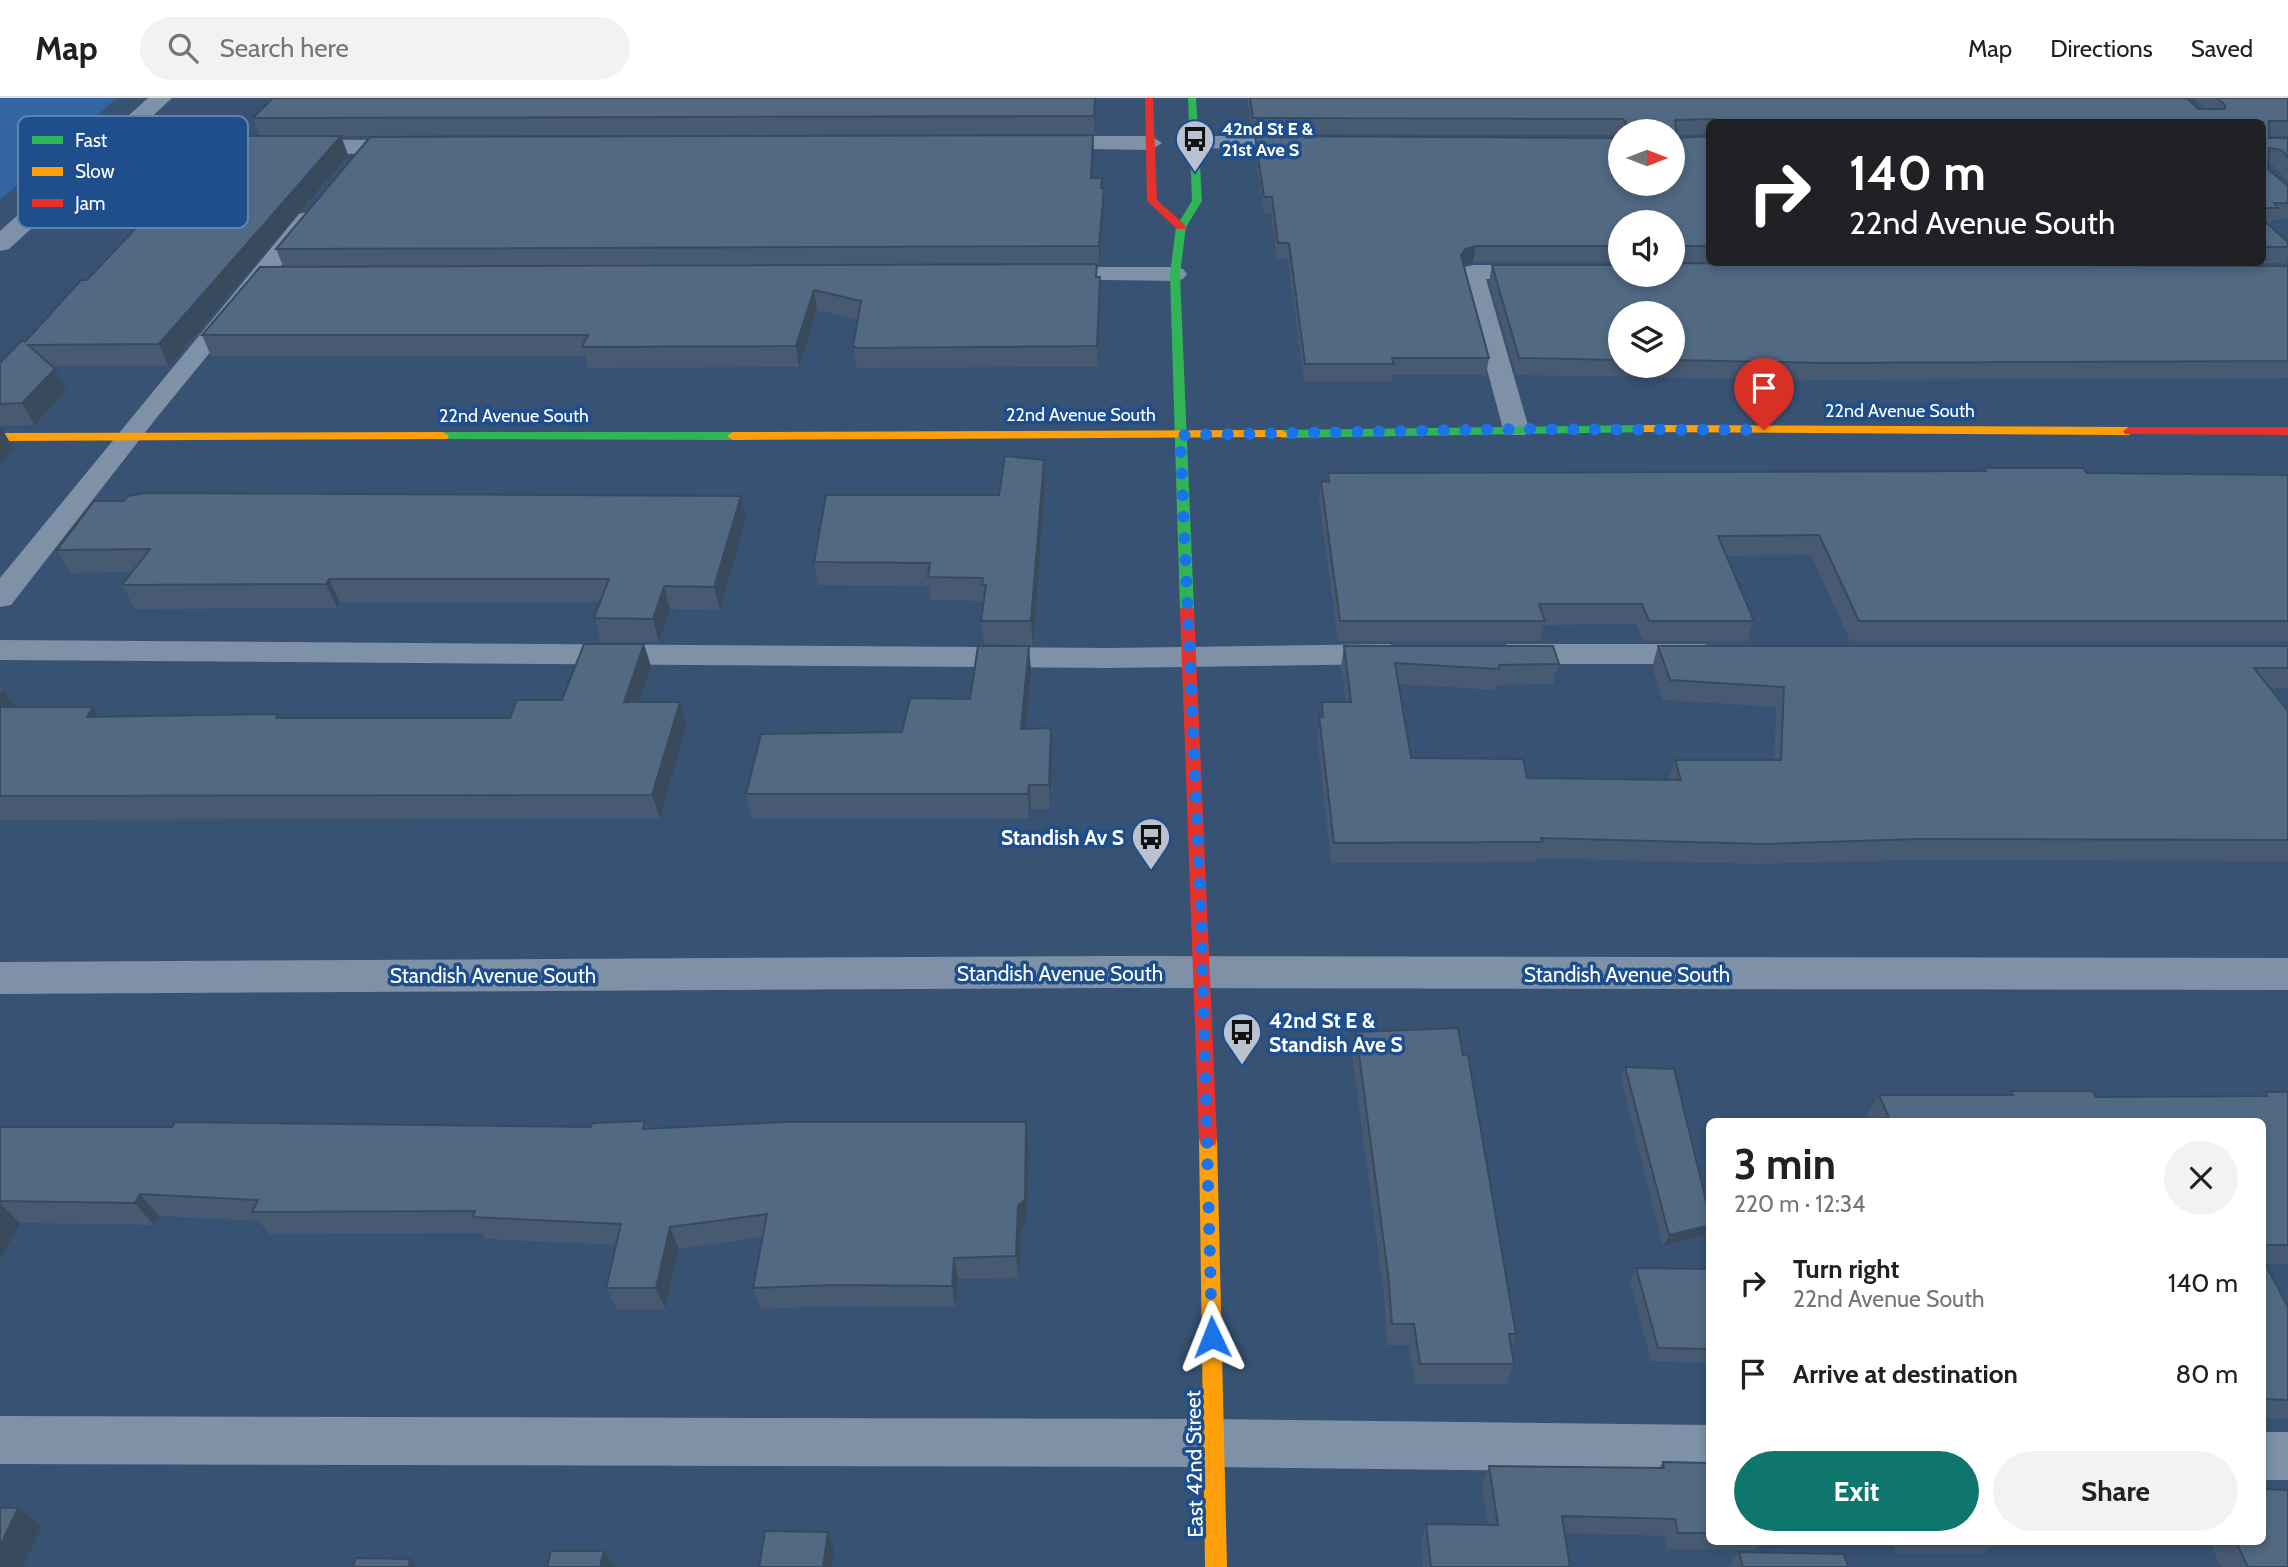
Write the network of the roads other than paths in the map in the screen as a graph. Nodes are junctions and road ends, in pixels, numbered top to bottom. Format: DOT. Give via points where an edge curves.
graph roads {
  1 [pos="161,98"];
  2 [pos="1149,98"];
  3 [pos="1192,98"];
  4 [pos="142,116"];
  5 [pos="1016,143"];
  6 [pos="1151,143"];
  7 [pos="1196,143"];
  8 [pos="1324,143"];
  9 [pos="248,147"];
  10 [pos="369,147"];
  11 [pos="438,147"];
  12 [pos="350,167"];
  13 [pos="325,197"];
  14 [pos="1181,227"];
  15 [pos="18,228"];
  16 [pos="0,244"];
  17 [pos="1608,272"];
  18 [pos="1024,274"];
  19 [pos="1175,274"];
  20 [pos="259,277"];
  21 [pos="287,277"];
  22 [pos="1516,429"];
  23 [pos="2288,431"];
  24 [pos="1180,435"];
  25 [pos="0,436"];
  26 [pos="130,436"];
  27 [pos="0,598"];
  28 [pos="0,650"];
  29 [pos="1421,654"];
  30 [pos="1477,654"];
  31 [pos="1729,654"];
  32 [pos="1189,656"];
  33 [pos="1202,974"];
  34 [pos="2288,975"];
  35 [pos="0,978"];
  36 [pos="0,1440"];
  37 [pos="1215,1443"];
  38 [pos="1706,1449"];
  39 [pos="2266,1456"];
  40 [pos="2288,1456"];
  41 [pos="1216,1567"];
  1 -- 4 [label="street"];
  2 -- 6 [label="street"];
  3 -- 7 [label="street, East 42nd Street"];
  5 -- 6 [label="street"];
  6 -- 14 [label="street" via="1152,201"];
  7 -- 8 [label="street"];
  7 -- 14 [label="street, East 42nd Street" via="1196,201"];
  9 -- 10 [label="street"];
  10 -- 11 [label="street"];
  10 -- 12 [label="lane"];
  13 -- 20 [label="lane"];
  14 -- 19 [label="street, East 42nd Street"];
  15 -- 16 [label="street"];
  17 -- 22 [label="lane" via="1473,272"];
  18 -- 19 [label="lane"];
  19 -- 24 [label="street, East 42nd Street"];
  20 -- 21 [label="lane"];
  20 -- 26 [label="lane"];
  22 -- 23 [label="street, 22nd Avenue South"];
  22 -- 24 [label="street, 22nd Avenue South"];
  24 -- 26 [label="street, 22nd Avenue South"];
  24 -- 32 [label="street, East 42nd Street"];
  25 -- 26 [label="street, 22nd Avenue South"];
  26 -- 27 [label="lane"];
  28 -- 32 [label="lane"];
  29 -- 32 [label="lane"];
  30 -- 31 [label="lane"];
  32 -- 33 [label="street, East 42nd Street"];
  33 -- 34 [label="street, Standish Avenue South"];
  33 -- 35 [label="street, Standish Avenue South"];
  33 -- 37 [label="street, East 42nd Street"];
  36 -- 37 [label="lane"];
  37 -- 38 [label="lane"];
  37 -- 41 [label="street, East 42nd Street"];
  39 -- 40 [label="lane"];
}
